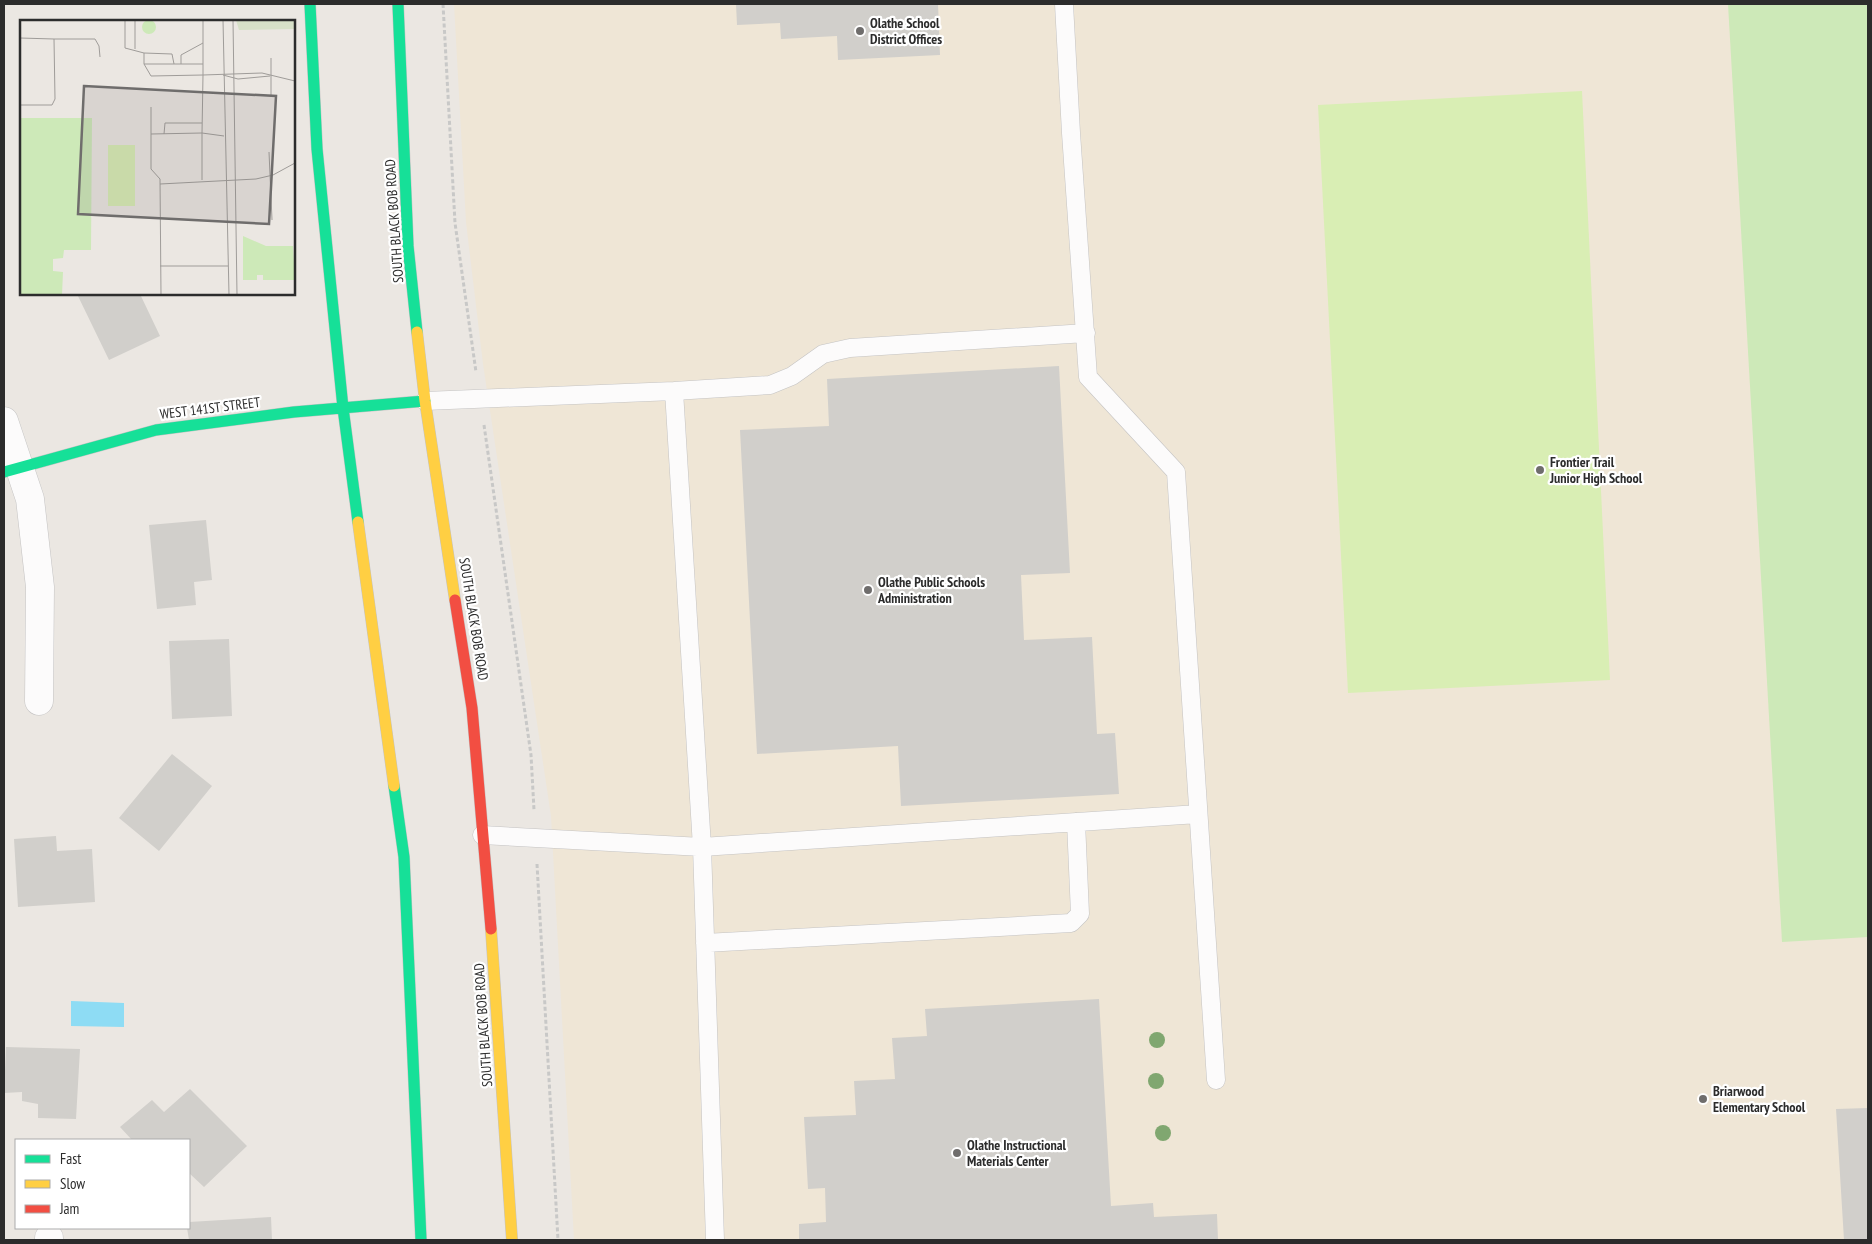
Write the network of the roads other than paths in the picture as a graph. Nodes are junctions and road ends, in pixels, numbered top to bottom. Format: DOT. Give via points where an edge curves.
graph roads {
  1 [pos="310,4"];
  2 [pos="398,4"];
  3 [pos="1064,4"];
  4 [pos="1086,333"];
  5 [pos="674,391"];
  6 [pos="425,401"];
  7 [pos="343,408"];
  8 [pos="4,421"];
  9 [pos="11,470"];
  10 [pos="39,701"];
  11 [pos="1198,814"];
  12 [pos="1076,822"];
  13 [pos="482,835"];
  14 [pos="702,847"];
  15 [pos="706,942"];
  16 [pos="1216,1080"];
  17 [pos="421,1240"];
  18 [pos="512,1240"];
  19 [pos="715,1240"];
  1 -- 7 [label="main road" via="317,149"];
  2 -- 6 [label="main road, SOUTH BLACK BOB ROAD" via="408,246"];
  3 -- 4 [label="lane"];
  4 -- 5 [label="lane" via="850,348 823,354 792,376 770,385"];
  4 -- 11 [label="lane" via="1088,377 1176,472"];
  5 -- 6 [label="lane"];
  5 -- 14 [label="lane"];
  6 -- 7 [label="main road, WEST 141ST STREET"];
  6 -- 13 [label="main road, SOUTH BLACK BOB ROAD" via="472,708"];
  7 -- 9 [label="main road, WEST 141ST STREET" via="156,430"];
  7 -- 17 [label="main road" via="404,857"];
  8 -- 9 [label="street"];
  9 -- 10 [label="street" via="30,499 40,587"];
  11 -- 12 [label="lane"];
  11 -- 16 [label="lane"];
  12 -- 14 [label="lane"];
  12 -- 15 [label="lane" via="1080,914 1071,923"];
  13 -- 14 [label="lane"];
  13 -- 18 [label="main road, SOUTH BLACK BOB ROAD" via="495,970"];
  14 -- 15 [label="lane"];
  15 -- 19 [label="lane"];
}
